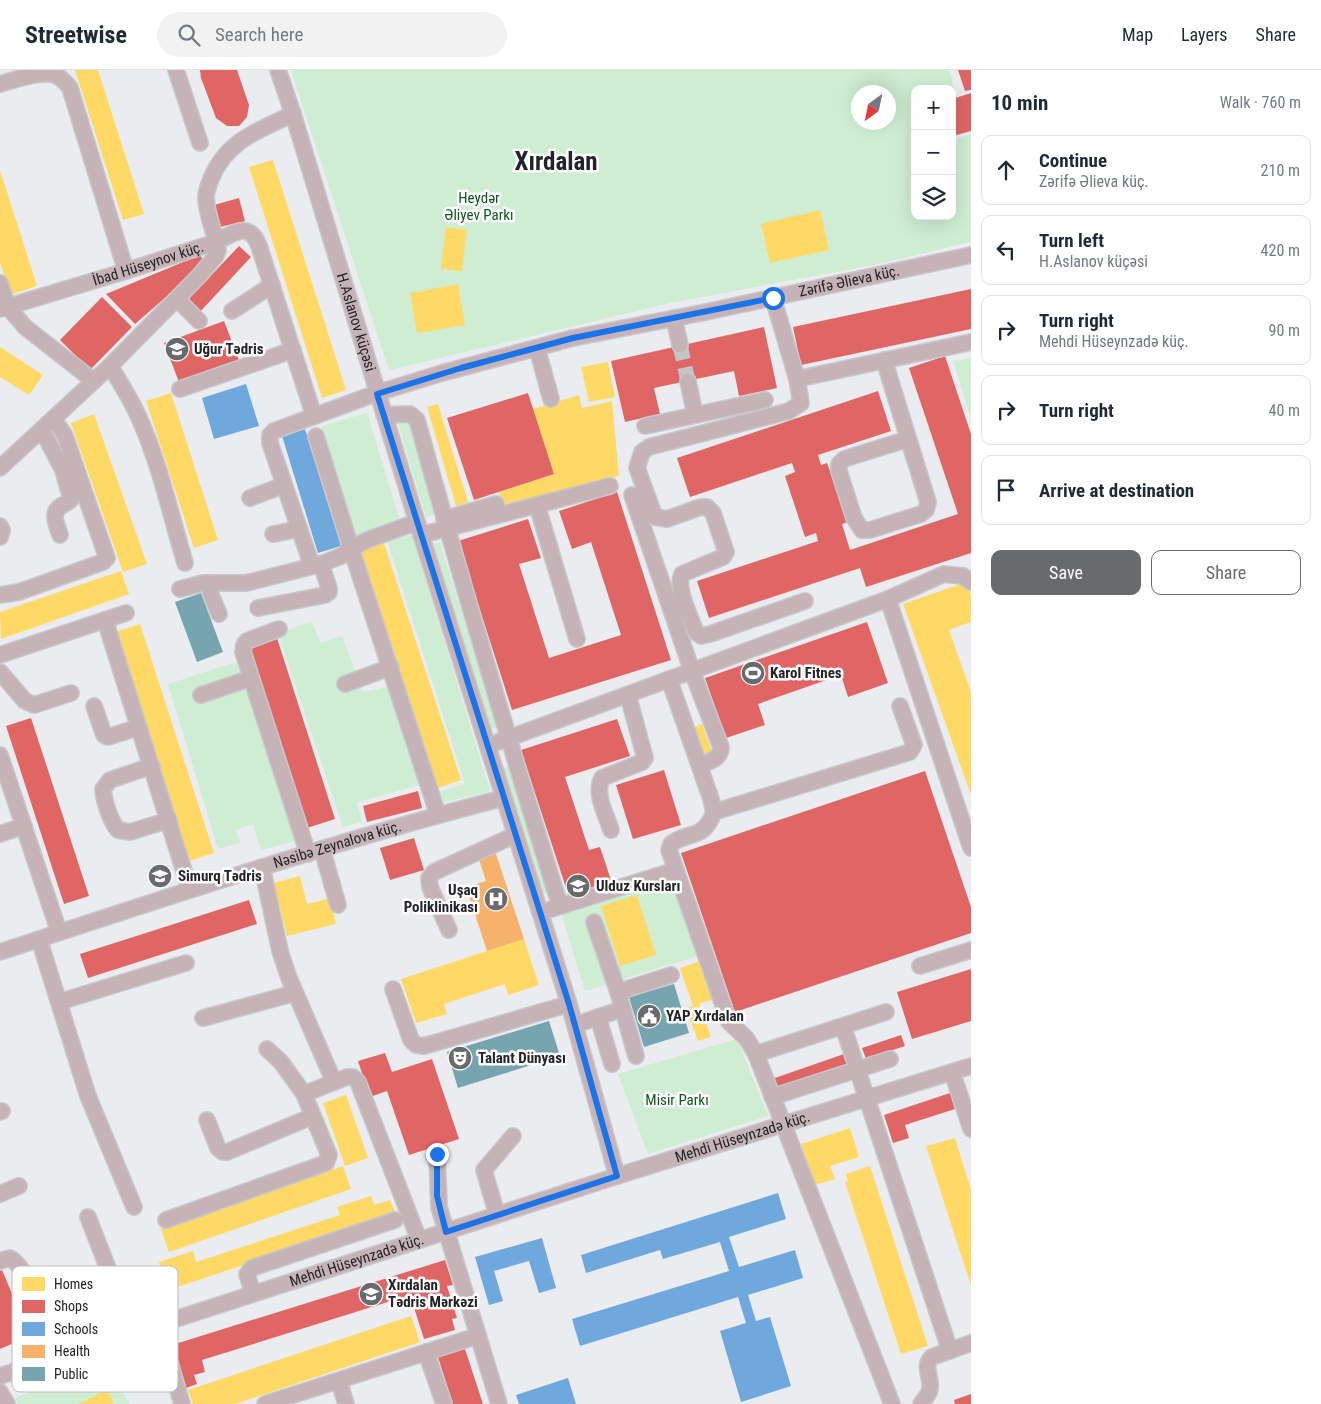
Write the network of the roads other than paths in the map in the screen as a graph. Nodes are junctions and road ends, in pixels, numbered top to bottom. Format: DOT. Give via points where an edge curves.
graph roads {
  1 [pos="176,70"];
  2 [pos="278,70"];
  3 [pos="0,84"];
  4 [pos="293,114"];
  5 [pos="200,143"];
  6 [pos="216,242"];
  7 [pos="971,255"];
  8 [pos="126,272"];
  9 [pos="0,283"];
  10 [pos="272,285"];
  11 [pos="773,298"];
  12 [pos="177,299"];
  13 [pos="4,308"];
  14 [pos="232,311"];
  15 [pos="674,318"];
  16 [pos="199,321"];
  17 [pos="971,342"];
  18 [pos="680,345"];
  19 [pos="537,348"];
  20 [pos="293,350"];
  21 [pos="884,360"];
  22 [pos="110,366"];
  23 [pos="797,379"];
  24 [pos="94,381"];
  25 [pos="688,381"];
  26 [pos="180,389"];
  27 [pos="377,394"];
  28 [pos="551,399"];
  29 [pos="765,400"];
  30 [pos="384,415"];
  31 [pos="695,415"];
  32 [pos="314,416"];
  33 [pos="54,419"];
  34 [pos="645,426"];
  35 [pos="42,430"];
  36 [pos="316,436"];
  37 [pos="908,439"];
  38 [pos="0,468"];
  39 [pos="284,485"];
  40 [pos="610,486"];
  41 [pos="632,496"];
  42 [pos="250,498"];
  43 [pos="496,504"];
  44 [pos="537,505"];
  45 [pos="445,523"];
  46 [pos="0,526"];
  47 [pos="419,528"];
  48 [pos="299,529"];
  49 [pos="273,534"];
  50 [pos="60,535"];
  51 [pos="0,537"];
  52 [pos="351,548"];
  53 [pos="186,563"];
  54 [pos="316,565"];
  55 [pos="971,582"];
  56 [pos="209,583"];
  57 [pos="180,589"];
  58 [pos="0,595"];
  59 [pos="888,600"];
  60 [pos="805,601"];
  61 [pos="258,608"];
  62 [pos="126,613"];
  63 [pos="219,614"];
  64 [pos="105,620"];
  65 [pos="279,629"];
  66 [pos="577,639"];
  67 [pos="0,655"];
  68 [pos="391,667"];
  69 [pos="692,671"];
  70 [pos="0,672"];
  71 [pos="251,678"];
  72 [pos="669,680"];
  73 [pos="345,684"];
  74 [pos="71,693"];
  75 [pos="201,695"];
  76 [pos="628,695"];
  77 [pos="94,706"];
  78 [pos="900,706"];
  79 [pos="139,727"];
  80 [pos="508,739"];
  81 [pos="487,746"];
  82 [pos="0,755"];
  83 [pos="152,766"];
  84 [pos="700,766"];
  85 [pos="503,798"];
  86 [pos="714,812"];
  87 [pos="966,813"];
  88 [pos="438,815"];
  89 [pos="169,820"];
  90 [pos="24,826"];
  91 [pos="611,830"];
  92 [pos="0,834"];
  93 [pos="515,835"];
  94 [pos="971,848"];
  95 [pos="315,851"];
  96 [pos="262,868"];
  97 [pos="676,870"];
  98 [pos="190,890"];
  99 [pos="338,904"];
  100 [pos="560,906"];
  101 [pos="540,913"];
  102 [pos="594,922"];
  103 [pos="449,930"];
  104 [pos="58,932"];
  105 [pos="39,939"];
  106 [pos="971,950"];
  107 [pos="0,952"];
  108 [pos="186,963"];
  109 [pos="920,966"];
  110 [pos="671,975"];
  111 [pos="393,989"];
  112 [pos="618,992"];
  113 [pos="295,993"];
  114 [pos="59,1002"];
  115 [pos="569,1004"];
  116 [pos="622,1009"];
  117 [pos="886,1012"];
  118 [pos="598,1017"];
  119 [pos="204,1018"];
  120 [pos="575,1025"];
  121 [pos="843,1026"];
  122 [pos="267,1048"];
  123 [pos="756,1054"];
  124 [pos="636,1056"];
  125 [pos="890,1059"];
  126 [pos="612,1064"];
  127 [pos="971,1066"];
  128 [pos="858,1069"];
  129 [pos="952,1072"];
  130 [pos="334,1082"];
  131 [pos="304,1094"];
  132 [pos="772,1097"];
  133 [pos="868,1098"];
  134 [pos="313,1116"];
  135 [pos="207,1120"];
  136 [pos="783,1125"];
  137 [pos="971,1129"];
  138 [pos="513,1136"];
  139 [pos="437,1154"];
  140 [pos="617,1176"];
  141 [pos="19,1186"];
  142 [pos="0,1194"];
  143 [pos="134,1207"];
  144 [pos="497,1215"];
  145 [pos="88,1217"];
  146 [pos="166,1220"];
  147 [pos="395,1220"];
  148 [pos="446,1232"];
  149 [pos="336,1240"];
  150 [pos="419,1240"];
  151 [pos="315,1247"];
  152 [pos="0,1261"];
  153 [pos="343,1265"];
  154 [pos="19,1266"];
  155 [pos="107,1266"];
  156 [pos="321,1272"];
  157 [pos="253,1294"];
  158 [pos="178,1319"];
  159 [pos="477,1336"];
  160 [pos="971,1343"];
  161 [pos="950,1351"];
  162 [pos="426,1352"];
  163 [pos="12,1372"];
  164 [pos="0,1376"];
  165 [pos="339,1381"];
  166 [pos="178,1390"];
  167 [pos="0,1392"];
  168 [pos="6,1404"];
  169 [pos="182,1404"];
  170 [pos="265,1404"];
  171 [pos="346,1404"];
  172 [pos="444,1404"];
  173 [pos="499,1404"];
  174 [pos="892,1404"];
  175 [pos="921,1404"];
  1 -- 5 [label="street"];
  2 -- 4 [label="street, H.Aslanov küçəsi"];
  3 -- 8 [label="street" via="47,73 64,80 70,88"];
  4 -- 6 [label="street, İbad Hüseynov küç." via="244,138 217,165 206,196"];
  4 -- 27 [label="street, H.Aslanov küçəsi"];
  6 -- 8 [label="street, İbad Hüseynov küç."];
  6 -- 10 [label="street" via="240,230 252,232"];
  6 -- 12 [label="street" via="218,250 215,257"];
  7 -- 11 [label="street, Zərifə Əlieva küç."];
  8 -- 13 [label="street, İbad Hüseynov küç."];
  9 -- 13 [label="street"];
  10 -- 14 [label="street"];
  10 -- 20 [label="street"];
  11 -- 15 [label="street, Zərifə Əlieva küç."];
  11 -- 23 [label="street"];
  12 -- 16 [label="street"];
  12 -- 22 [label="street"];
  13 -- 24 [label="street"];
  15 -- 18 [label="street"];
  15 -- 19 [label="street, Zərifə Əlieva küç."];
  17 -- 21 [label="street"];
  19 -- 27 [label="street, Zərifə Əlieva küç."];
  19 -- 28 [label="street"];
  20 -- 26 [label="street"];
  20 -- 32 [label="street"];
  21 -- 23 [label="street"];
  21 -- 37 [label="street"];
  22 -- 24 [label="street"];
  22 -- 53 [label="street" via="131,400 149,442"];
  23 -- 60 [label="street" via="801,403 789,412 649,448 642,452 637,468 655,517 667,519 701,507 707,507 713,513 726,552 724,557 682,574 680,579 680,588 696,632 701,636"];
  24 -- 33 [label="street"];
  25 -- 31 [label="street"];
  27 -- 30 [label="street, H.Aslanov küçəsi"];
  27 -- 32 [label="street, Zərifə Əlieva küç."];
  29 -- 31 [label="street"];
  30 -- 45 [label="street" via="410,414 417,420"];
  30 -- 47 [label="street, H.Aslanov küçəsi"];
  31 -- 34 [label="street"];
  32 -- 39 [label="street, Zərifə Əlieva küç." via="274,431 270,436"];
  33 -- 35 [label="street"];
  33 -- 58 [label="street" via="65,436 107,558 104,562 18,592"];
  35 -- 38 [label="street"];
  35 -- 50 [label="street" via="63,470 71,499 55,514"];
  36 -- 52 [label="street"];
  37 -- 37 [label="street" via="928,502 926,510 862,530 854,518 839,464 844,459"];
  39 -- 42 [label="street"];
  39 -- 48 [label="street"];
  40 -- 44 [label="street"];
  41 -- 69 [label="street"];
  43 -- 45 [label="street"];
  44 -- 45 [label="street"];
  44 -- 66 [label="street"];
  45 -- 47 [label="street"];
  45 -- 80 [label="street"];
  46 -- 51 [label="street"];
  47 -- 52 [label="street" via="370,539"];
  47 -- 81 [label="street, H.Aslanov küçəsi"];
  48 -- 49 [label="street"];
  48 -- 54 [label="street"];
  52 -- 54 [label="street" via="341,556"];
  52 -- 68 [label="street"];
  54 -- 56 [label="street" via="246,583"];
  54 -- 61 [label="street" via="329,588 325,595"];
  55 -- 59 [label="street" via="963,576 944,574"];
  56 -- 57 [label="street"];
  56 -- 63 [label="street"];
  59 -- 69 [label="street"];
  59 -- 87 [label="street"];
  62 -- 64 [label="street"];
  64 -- 67 [label="street"];
  64 -- 79 [label="street"];
  65 -- 71 [label="street" via="244,645"];
  68 -- 73 [label="street"];
  68 -- 88 [label="street"];
  69 -- 72 [label="street"];
  69 -- 84 [label="street" via="721,747 719,756"];
  70 -- 74 [label="street" via="29,704"];
  71 -- 75 [label="street"];
  71 -- 95 [label="street"];
  72 -- 76 [label="street"];
  72 -- 84 [label="street"];
  76 -- 80 [label="street"];
  76 -- 91 [label="street" via="645,758 602,778 599,784 599,795"];
  77 -- 79 [label="street" via="104,736"];
  78 -- 86 [label="street" via="914,745 910,752"];
  79 -- 83 [label="street"];
  80 -- 81 [label="street"];
  80 -- 100 [label="street"];
  81 -- 85 [label="street, H.Aslanov küçəsi"];
  82 -- 90 [label="street"];
  83 -- 89 [label="street"];
  83 -- 89 [label="street" via="110,780 103,794 118,830 130,832"];
  84 -- 86 [label="street"];
  85 -- 88 [label="street, Nəsibə Zeynalova küç."];
  85 -- 93 [label="street, H.Aslanov küçəsi"];
  86 -- 97 [label="street" via="705,829 671,844"];
  87 -- 94 [label="street"];
  88 -- 95 [label="street, Nəsibə Zeynalova küç."];
  89 -- 98 [label="street"];
  90 -- 92 [label="street"];
  90 -- 104 [label="street"];
  93 -- 101 [label="street, H.Aslanov küçəsi"];
  93 -- 103 [label="street" via="434,872 429,878"];
  95 -- 96 [label="street, Nəsibə Zeynalova küç."];
  95 -- 99 [label="street"];
  96 -- 98 [label="street, Nəsibə Zeynalova küç."];
  96 -- 113 [label="street" via="280,951"];
  97 -- 100 [label="street"];
  97 -- 123 [label="street" via="730,1022"];
  98 -- 104 [label="street, Nəsibə Zeynalova küç."];
  100 -- 101 [label="street"];
  101 -- 115 [label="street, H.Aslanov küçəsi"];
  102 -- 112 [label="street"];
  104 -- 105 [label="street, Nəsibə Zeynalova küç."];
  105 -- 107 [label="street, Nəsibə Zeynalova küç."];
  105 -- 114 [label="street"];
  106 -- 109 [label="street"];
  108 -- 114 [label="street"];
  110 -- 112 [label="street"];
  111 -- 115 [label="street" via="411,1040 424,1046"];
  112 -- 116 [label="street"];
  113 -- 119 [label="street"];
  113 -- 130 [label="street"];
  114 -- 143 [label="street" via="88,1096"];
  115 -- 120 [label="street, H.Aslanov küçəsi"];
  116 -- 118 [label="street"];
  116 -- 124 [label="street"];
  117 -- 121 [label="street"];
  118 -- 120 [label="street"];
  118 -- 126 [label="street"];
  120 -- 140 [label="street, H.Aslanov küçəsi"];
  121 -- 123 [label="street"];
  121 -- 128 [label="street"];
  122 -- 131 [label="street" via="282,1062"];
  123 -- 132 [label="street"];
  125 -- 128 [label="street"];
  127 -- 129 [label="street, Mehdi Hüseynzadə küç."];
  128 -- 132 [label="street"];
  128 -- 133 [label="street"];
  129 -- 133 [label="street, Mehdi Hüseynzadə küç."];
  129 -- 137 [label="street"];
  130 -- 131 [label="street"];
  130 -- 150 [label="street" via="347,1077 358,1082"];
  131 -- 134 [label="street"];
  132 -- 136 [label="street"];
  133 -- 136 [label="street, Mehdi Hüseynzadə küç."];
  133 -- 161 [label="street"];
  134 -- 135 [label="street" via="227,1152 218,1148"];
  134 -- 146 [label="street" via="329,1155 326,1163"];
  136 -- 140 [label="street, Mehdi Hüseynzadə küç."];
  136 -- 174 [label="street"];
  138 -- 144 [label="street" via="484,1170"];
  139 -- 148 [label="street" via="437,1196"];
  140 -- 144 [label="street, Mehdi Hüseynzadə küç."];
  141 -- 142 [label="street"];
  144 -- 148 [label="street, Mehdi Hüseynzadə küç."];
  145 -- 155 [label="street"];
  147 -- 149 [label="street"];
  148 -- 150 [label="street, Mehdi Hüseynzadə küç."];
  148 -- 159 [label="street"];
  149 -- 151 [label="street"];
  149 -- 153 [label="street"];
  150 -- 153 [label="street, Mehdi Hüseynzadə küç."];
  151 -- 156 [label="street"];
  151 -- 157 [label="street" via="248,1270"];
  152 -- 154 [label="street" via="10,1258"];
  153 -- 156 [label="street, Mehdi Hüseynzadə küç."];
  156 -- 157 [label="street, Mehdi Hüseynzadə küç."];
  157 -- 158 [label="street, Mehdi Hüseynzadə küç."];
  159 -- 162 [label="street"];
  159 -- 173 [label="street"];
  160 -- 161 [label="street"];
  161 -- 175 [label="street" via="928,1360 929,1392"];
  162 -- 165 [label="street"];
  162 -- 172 [label="street"];
  163 -- 164 [label="street, Mehdi Hüseynzadə küç."];
  165 -- 170 [label="street"];
  165 -- 171 [label="street"];
  166 -- 169 [label="street"];
  167 -- 168 [label="street"];
}
